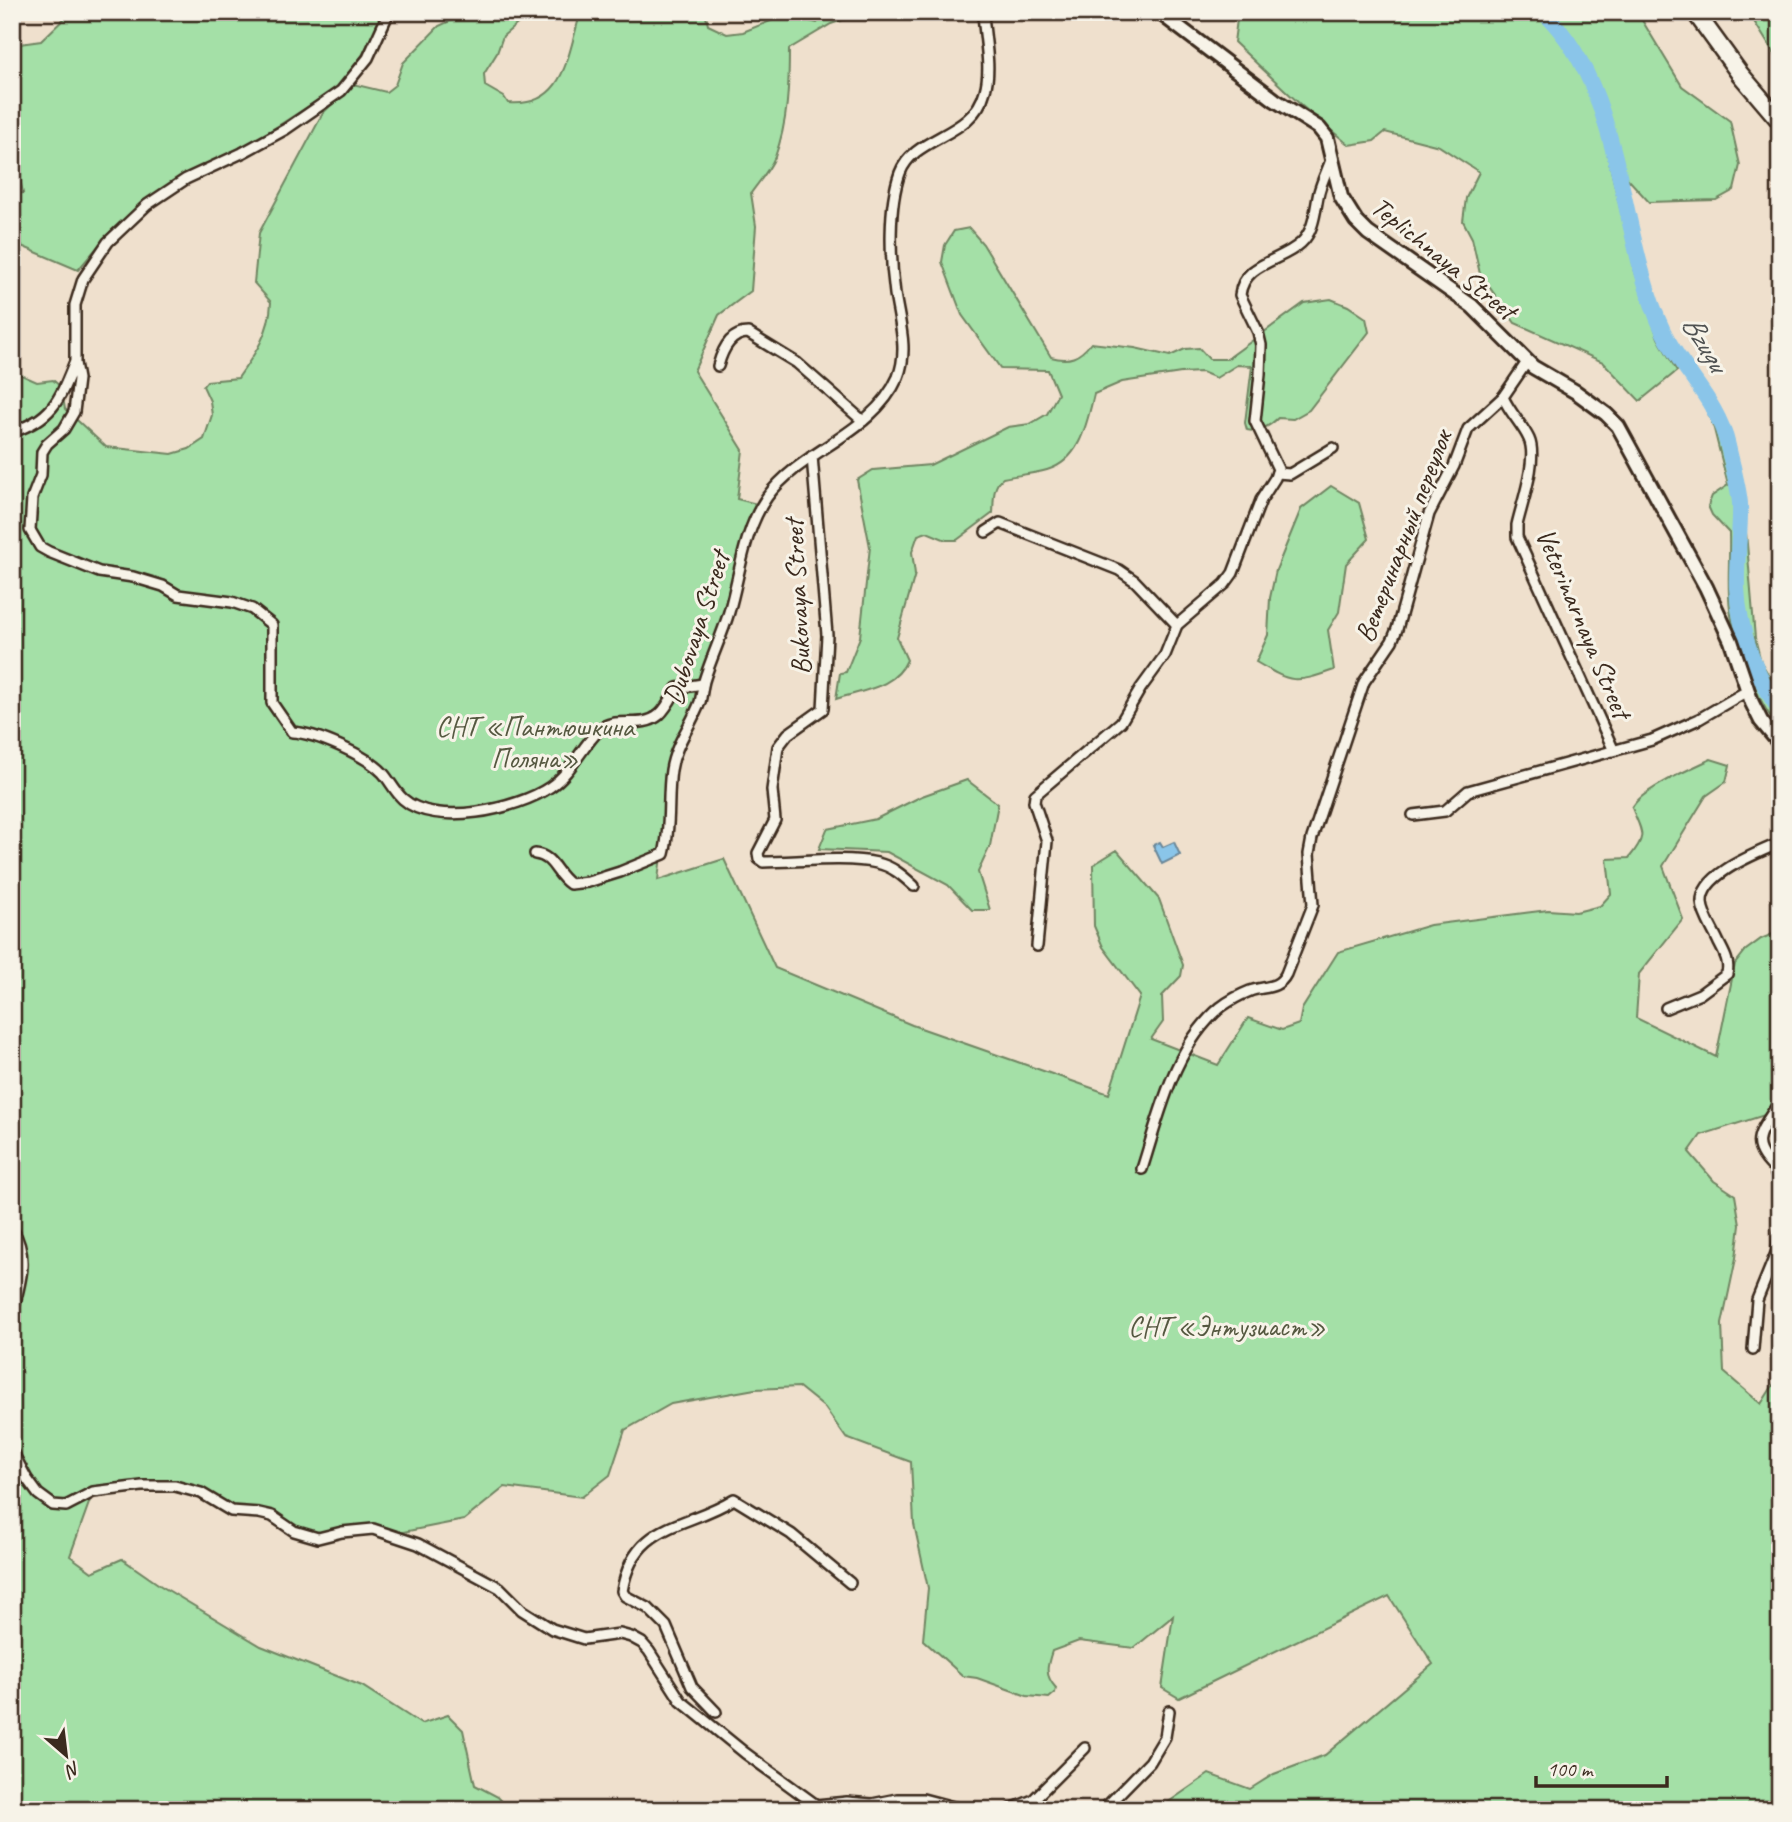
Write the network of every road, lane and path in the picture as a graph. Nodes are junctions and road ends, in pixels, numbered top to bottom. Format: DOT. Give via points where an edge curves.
graph roads {
  1 [pos="390,12"];
  2 [pos="983,12"];
  3 [pos="1159,12"];
  4 [pos="1695,12"];
  5 [pos="1777,118"];
  6 [pos="1331,160"];
  7 [pos="1527,362"];
  8 [pos="75,363"];
  9 [pos="719,366"];
  10 [pos="1503,397"];
  11 [pos="863,421"];
  12 [pos="12,432"];
  13 [pos="1333,448"];
  14 [pos="812,456"];
  15 [pos="1277,474"];
  16 [pos="986,532"];
  17 [pos="1177,625"];
  18 [pos="703,684"];
  19 [pos="1747,691"];
  20 [pos="1780,744"];
  21 [pos="1614,751"];
  22 [pos="1413,815"];
  23 [pos="1780,843"];
  24 [pos="535,854"];
  25 [pos="914,886"];
  26 [pos="1037,946"];
  27 [pos="1666,1007"];
  28 [pos="1780,1101"];
  29 [pos="1142,1169"];
  30 [pos="1777,1172"];
  31 [pos="1780,1198"];
  32 [pos="12,1228"];
  33 [pos="1780,1229"];
  34 [pos="12,1314"];
  35 [pos="1753,1349"];
  36 [pos="12,1451"];
  37 [pos="850,1583"];
  38 [pos="1169,1711"];
  39 [pos="716,1712"];
  40 [pos="1085,1748"];
  41 [pos="820,1808"];
  42 [pos="965,1810"];
  43 [pos="1009,1810"];
  44 [pos="1103,1810"];
  1 -- 8 [label="street" via="368,58 341,91 286,129 186,179 147,205 108,242 83,279 75,305"];
  2 -- 11 [label="street" via="987,80 982,99 960,127 912,155 900,173 891,246 902,360 892,387"];
  3 -- 6 [label="street, Teplichnaya Street" via="1275,100 1313,122 1327,138"];
  4 -- 5 [label="highway"];
  6 -- 7 [label="street, Teplichnaya Street" via="1341,197 1356,221 1472,306"];
  6 -- 15 [label="street" via="1306,238 1258,267 1241,289 1261,345 1255,426 1277,463"];
  7 -- 10 [label="street"];
  7 -- 19 [label="street, Teplichnaya Street" via="1576,392 1618,426 1706,587"];
  8 -- 12 [label="street" via="60,399 46,416"];
  8 -- 18 [label="street, Dubovaya Street" via="74,412 42,452 41,475 32,498 30,530 34,539 49,552 99,572 133,577 178,595 251,609 272,625 272,703 292,732 304,732 360,757 417,807 435,813 495,811 525,802 561,778 606,725 652,720 677,688"];
  9 -- 11 [label="street" via="731,339 748,333 797,363"];
  10 -- 21 [label="street, Veterinarnaya Street" via="1533,450 1517,537"];
  10 -- 29 [label="street, Ветеринарный переулок" via="1468,429 1429,514 1392,641 1363,682 1312,838 1313,905 1286,974 1280,983 1222,1006 1193,1037 1167,1092"];
  11 -- 14 [label="street"];
  13 -- 15 [label="street" via="1290,474"];
  14 -- 18 [label="street, Dubovaya Street" via="781,481 758,512"];
  14 -- 25 [label="street, Bukovaya Street" via="827,635 822,709 778,747 772,790 775,820 759,859 878,863"];
  15 -- 17 [label="street" via="1261,500 1233,573"];
  16 -- 17 [label="street" via="1000,523 1119,570"];
  17 -- 26 [label="street" via="1164,655 1121,722 1035,795 1047,841"];
  18 -- 24 [label="street, Dubovaya Street" via="671,769 664,854 620,872 570,884 545,855"];
  19 -- 20 [label="street, Teplichnaya Street" via="1761,721"];
  19 -- 21 [label="street" via="1699,719"];
  21 -- 22 [label="street" via="1468,791 1445,811"];
  23 -- 27 [label="street" via="1710,881 1702,903 1728,961 1727,974 1700,994"];
  28 -- 30 [label="street" via="1758,1137 1761,1153"];
  30 -- 31 [label="street"];
  32 -- 34 [label="street" via="23,1259"];
  33 -- 35 [label="street" via="1777,1251 1758,1300"];
  36 -- 41 [label="street" via="33,1487 52,1505 66,1506 93,1492 175,1486 201,1493 231,1511 272,1516 294,1531 318,1538 373,1529 418,1544 500,1588 522,1610 552,1629 584,1639 631,1637 649,1651 681,1701"];
  37 -- 39 [label="street" via="791,1534 734,1499 649,1538 636,1552 622,1591 666,1626 692,1687"];
  38 -- 44 [label="street" via="1165,1737 1150,1762"];
  40 -- 43 [label="street" via="1033,1800"];
  41 -- 42 [label="street" via="847,1802 923,1799"];
}
